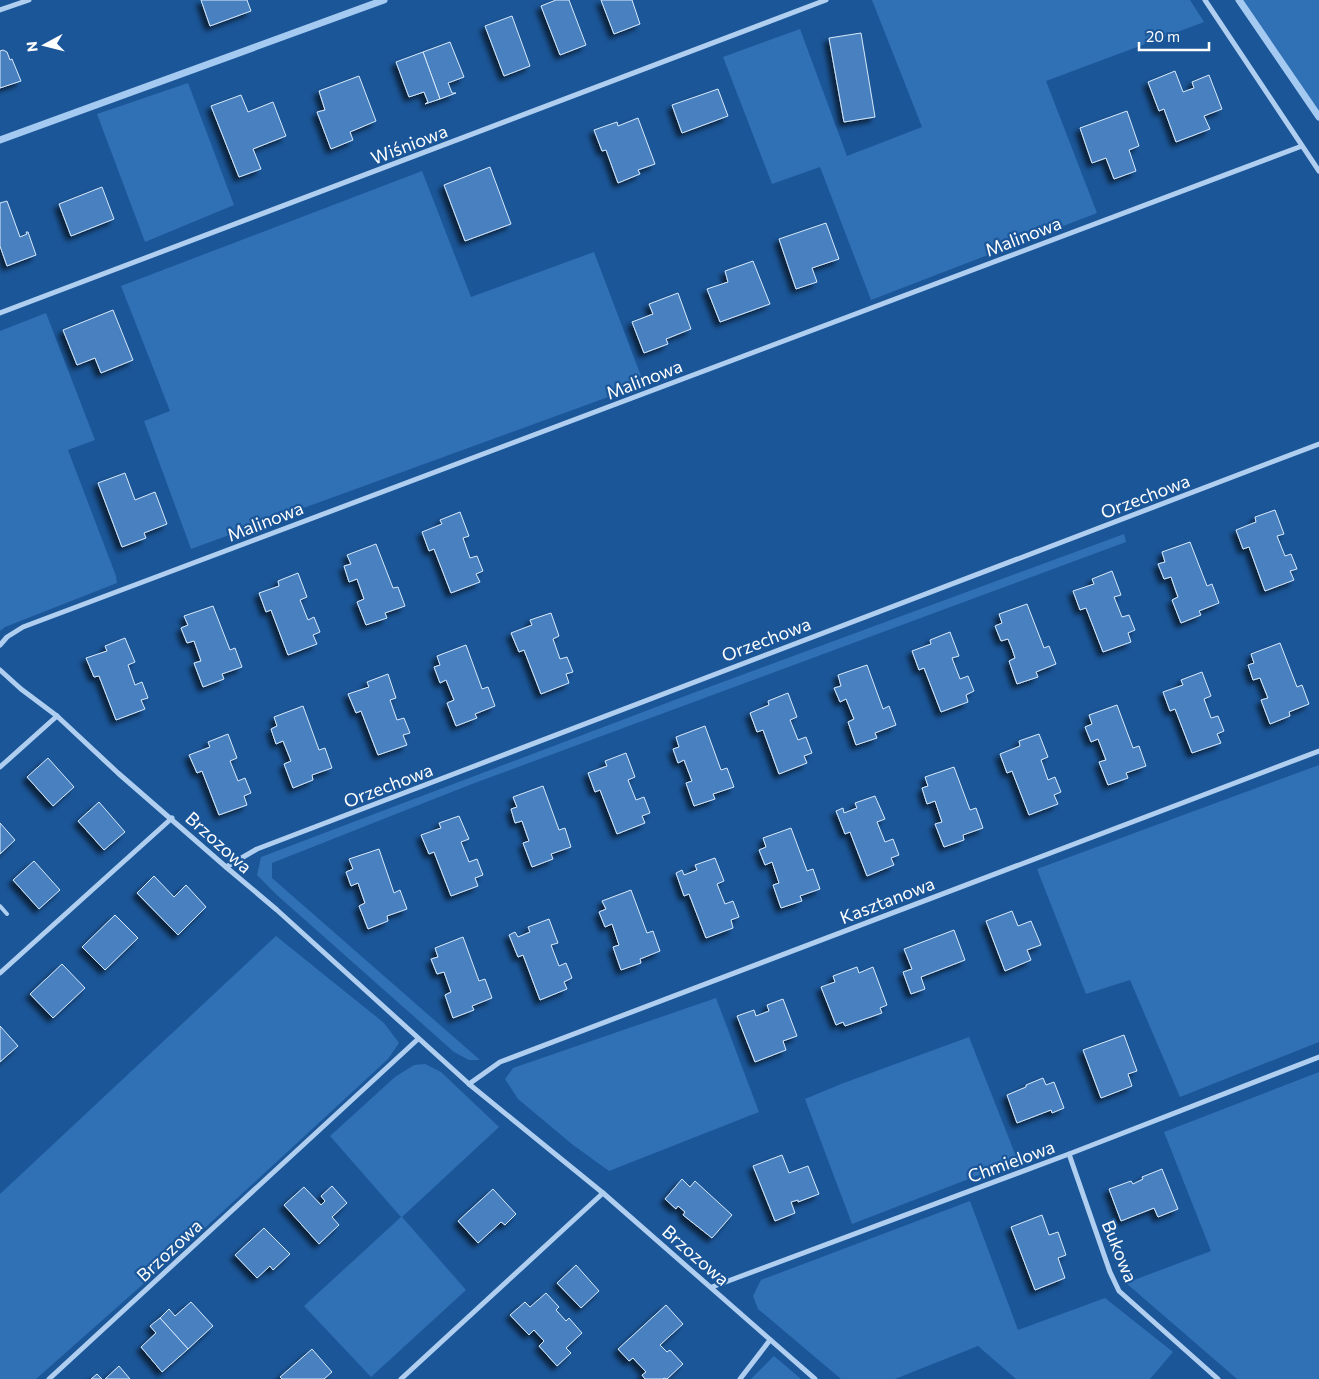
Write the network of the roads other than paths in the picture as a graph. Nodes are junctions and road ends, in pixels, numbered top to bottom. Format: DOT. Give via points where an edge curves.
graph roads {
  1 [pos="29,0"];
  2 [pos="826,0"];
  3 [pos="1205,0"];
  4 [pos="0,10"];
  5 [pos="1302,146"];
  6 [pos="1319,171"];
  7 [pos="0,313"];
  8 [pos="1319,444"];
  9 [pos="0,645"];
  10 [pos="0,670"];
  11 [pos="57,716"];
  12 [pos="1319,751"];
  13 [pos="0,767"];
  14 [pos="172,818"];
  15 [pos="226,867"];
  16 [pos="0,906"];
  17 [pos="7,914"];
  18 [pos="0,973"];
  19 [pos="418,1038"];
  20 [pos="1319,1057"];
  21 [pos="469,1084"];
  22 [pos="1069,1154"];
  23 [pos="603,1193"];
  24 [pos="712,1287"];
  25 [pos="770,1340"];
  26 [pos="49,1379"];
  27 [pos="401,1379"];
  28 [pos="740,1379"];
  29 [pos="815,1379"];
  30 [pos="1218,1379"];
  1 -- 4 [label="street"];
  2 -- 7 [label="street, Wiśniowa"];
  3 -- 5 [label="street"];
  5 -- 6 [label="street"];
  5 -- 9 [label="street, Malinowa" via="23,627"];
  8 -- 15 [label="street, Orzechowa" via="267,846"];
  10 -- 11 [label="street, Brzozowa"];
  11 -- 13 [label="street"];
  11 -- 14 [label="street, Brzozowa"];
  12 -- 21 [label="street, Kasztanowa" via="500,1062"];
  14 -- 15 [label="street, Brzozowa"];
  14 -- 18 [label="street"];
  15 -- 19 [label="street, Brzozowa"];
  16 -- 17 [label="lane"];
  19 -- 21 [label="street, Brzozowa"];
  19 -- 26 [label="street, Brzozowa"];
  20 -- 22 [label="street, Chmielowa"];
  21 -- 23 [label="street, Brzozowa"];
  22 -- 24 [label="street, Chmielowa"];
  22 -- 30 [label="street, Bukowa" via="1119,1292"];
  23 -- 24 [label="street, Brzozowa"];
  23 -- 27 [label="street"];
  24 -- 25 [label="street, Brzozowa"];
  25 -- 28 [label="street"];
  25 -- 29 [label="street, Brzozowa"];
}
